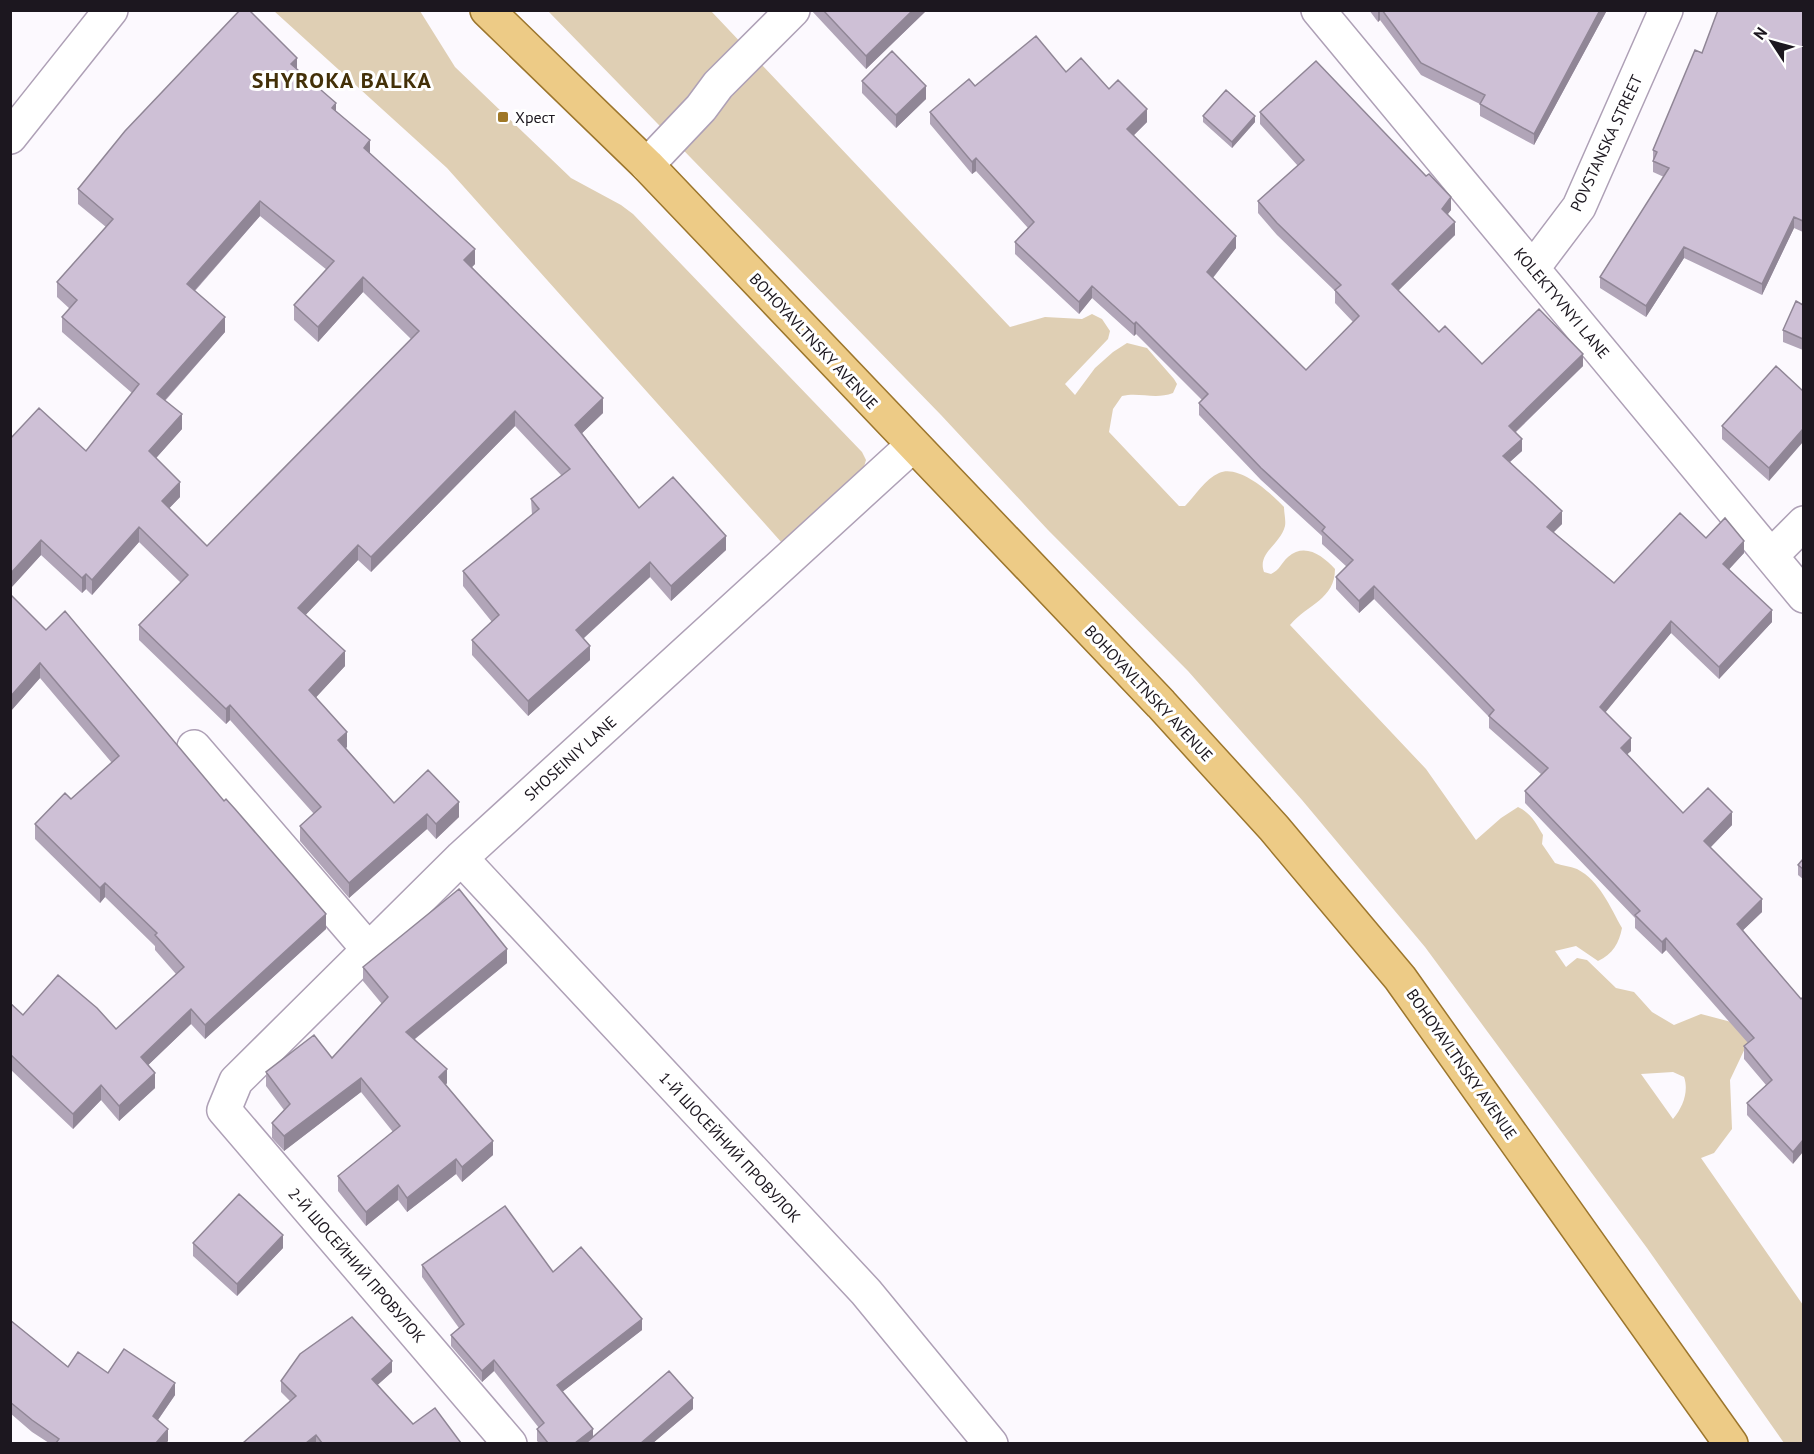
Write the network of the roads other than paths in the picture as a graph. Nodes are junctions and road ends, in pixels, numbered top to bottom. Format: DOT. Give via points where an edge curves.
graph roads {
  1 [pos="111,10"];
  2 [pos="487,10"];
  3 [pos="793,10"];
  4 [pos="1318,10"];
  5 [pos="1666,10"];
  6 [pos="10,138"];
  7 [pos="647,165"];
  8 [pos="1533,268"];
  9 [pos="912,446"];
  10 [pos="1803,523"];
  11 [pos="1771,556"];
  12 [pos="1803,596"];
  13 [pos="194,747"];
  14 [pos="460,858"];
  15 [pos="369,950"];
  16 [pos="236,1081"];
  17 [pos="510,1443"];
  18 [pos="991,1443"];
  19 [pos="1731,1443"];
  1 -- 6 [label="street"];
  2 -- 7 [label="main road, BOHOYAVLTNSKY AVENUE"];
  3 -- 7 [label="street"];
  4 -- 8 [label="street, KOLEKTYVNYI LANE"];
  5 -- 8 [label="street, POVSTANSKA STREET" via="1579,207"];
  7 -- 9 [label="main road, BOHOYAVLTNSKY AVENUE"];
  8 -- 11 [label="street, KOLEKTYVNYI LANE"];
  9 -- 14 [label="street, SHOSEINIY LANE"];
  9 -- 19 [label="main road, BOHOYAVLTNSKY AVENUE" via="1250,801 1400,978"];
  10 -- 11 [label="street"];
  11 -- 12 [label="street, KOLEKTYVNYI LANE"];
  13 -- 15 [label="street"];
  14 -- 15 [label="street, SHOSEINIY LANE"];
  14 -- 18 [label="street, 1-Й ШОСЕЙНИЙ ПРОВУЛОК" via="866,1292"];
  15 -- 16 [label="street, SHOSEINIY LANE"];
  16 -- 17 [label="street, 2-Й ШОСЕЙНИЙ ПРОВУЛОК" via="224,1110"];
}
